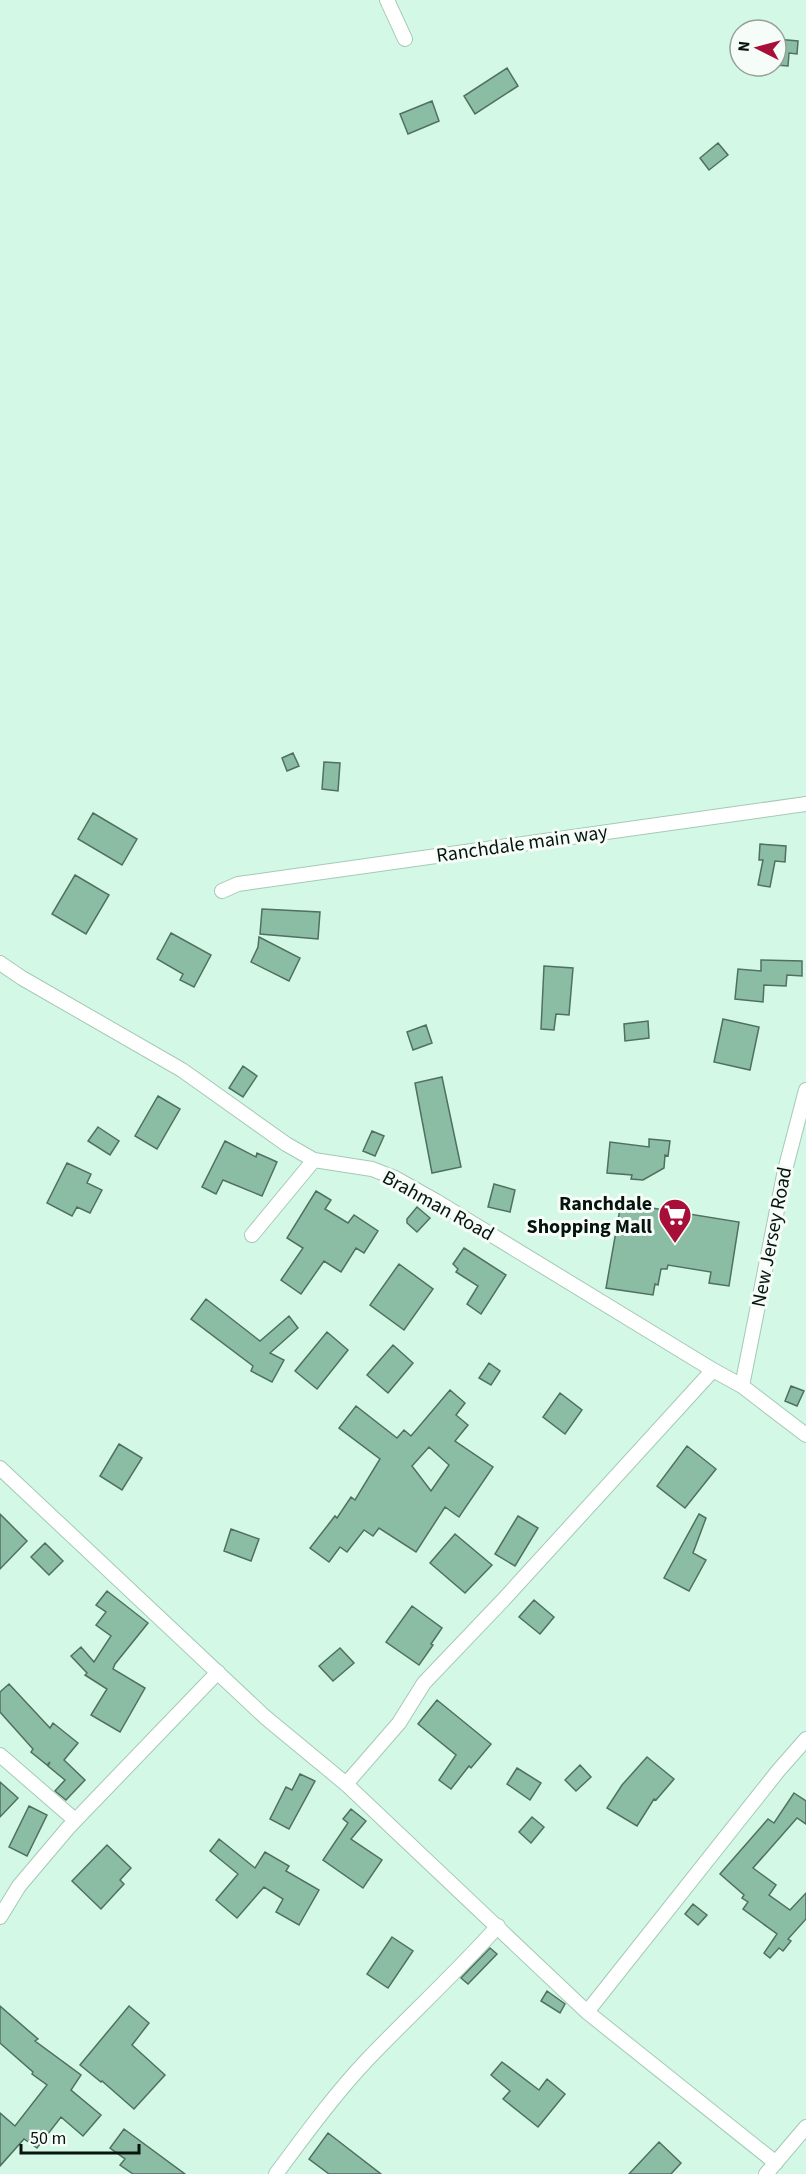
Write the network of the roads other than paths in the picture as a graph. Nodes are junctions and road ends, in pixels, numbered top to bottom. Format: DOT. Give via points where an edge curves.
graph roads {
  1 [pos="387,0"];
  2 [pos="405,39"];
  3 [pos="806,804"];
  4 [pos="222,891"];
  5 [pos="0,963"];
  6 [pos="806,1090"];
  7 [pos="314,1160"];
  8 [pos="252,1236"];
  9 [pos="713,1371"];
  10 [pos="742,1386"];
  11 [pos="806,1435"];
  12 [pos="0,1468"];
  13 [pos="218,1672"];
  14 [pos="806,1739"];
  15 [pos="0,1755"];
  16 [pos="346,1784"];
  17 [pos="75,1820"];
  18 [pos="0,1917"];
  19 [pos="498,1926"];
  20 [pos="587,2012"];
  21 [pos="806,2127"];
  22 [pos="776,2163"];
  23 [pos="276,2174"];
  24 [pos="766,2174"];
  1 -- 2 [label="street"];
  3 -- 4 [label="street, Ranchdale main way" via="238,884"];
  5 -- 7 [label="street, Brahman Road" via="182,1070"];
  6 -- 10 [label="street, New Jersey Road" via="785,1170"];
  7 -- 8 [label="street"];
  7 -- 9 [label="street, Brahman Road" via="372,1169 395,1178"];
  9 -- 10 [label="street, Brahman Road"];
  9 -- 16 [label="street" via="424,1683 399,1723"];
  10 -- 11 [label="street, Brahman Road"];
  12 -- 13 [label="street"];
  13 -- 16 [label="street"];
  13 -- 17 [label="street"];
  14 -- 20 [label="street"];
  15 -- 17 [label="street"];
  16 -- 19 [label="street"];
  17 -- 18 [label="street" via="19,1886"];
  19 -- 20 [label="street"];
  19 -- 23 [label="street" via="367,2061"];
  20 -- 22 [label="street"];
  21 -- 22 [label="street"];
  22 -- 24 [label="street"];
}
